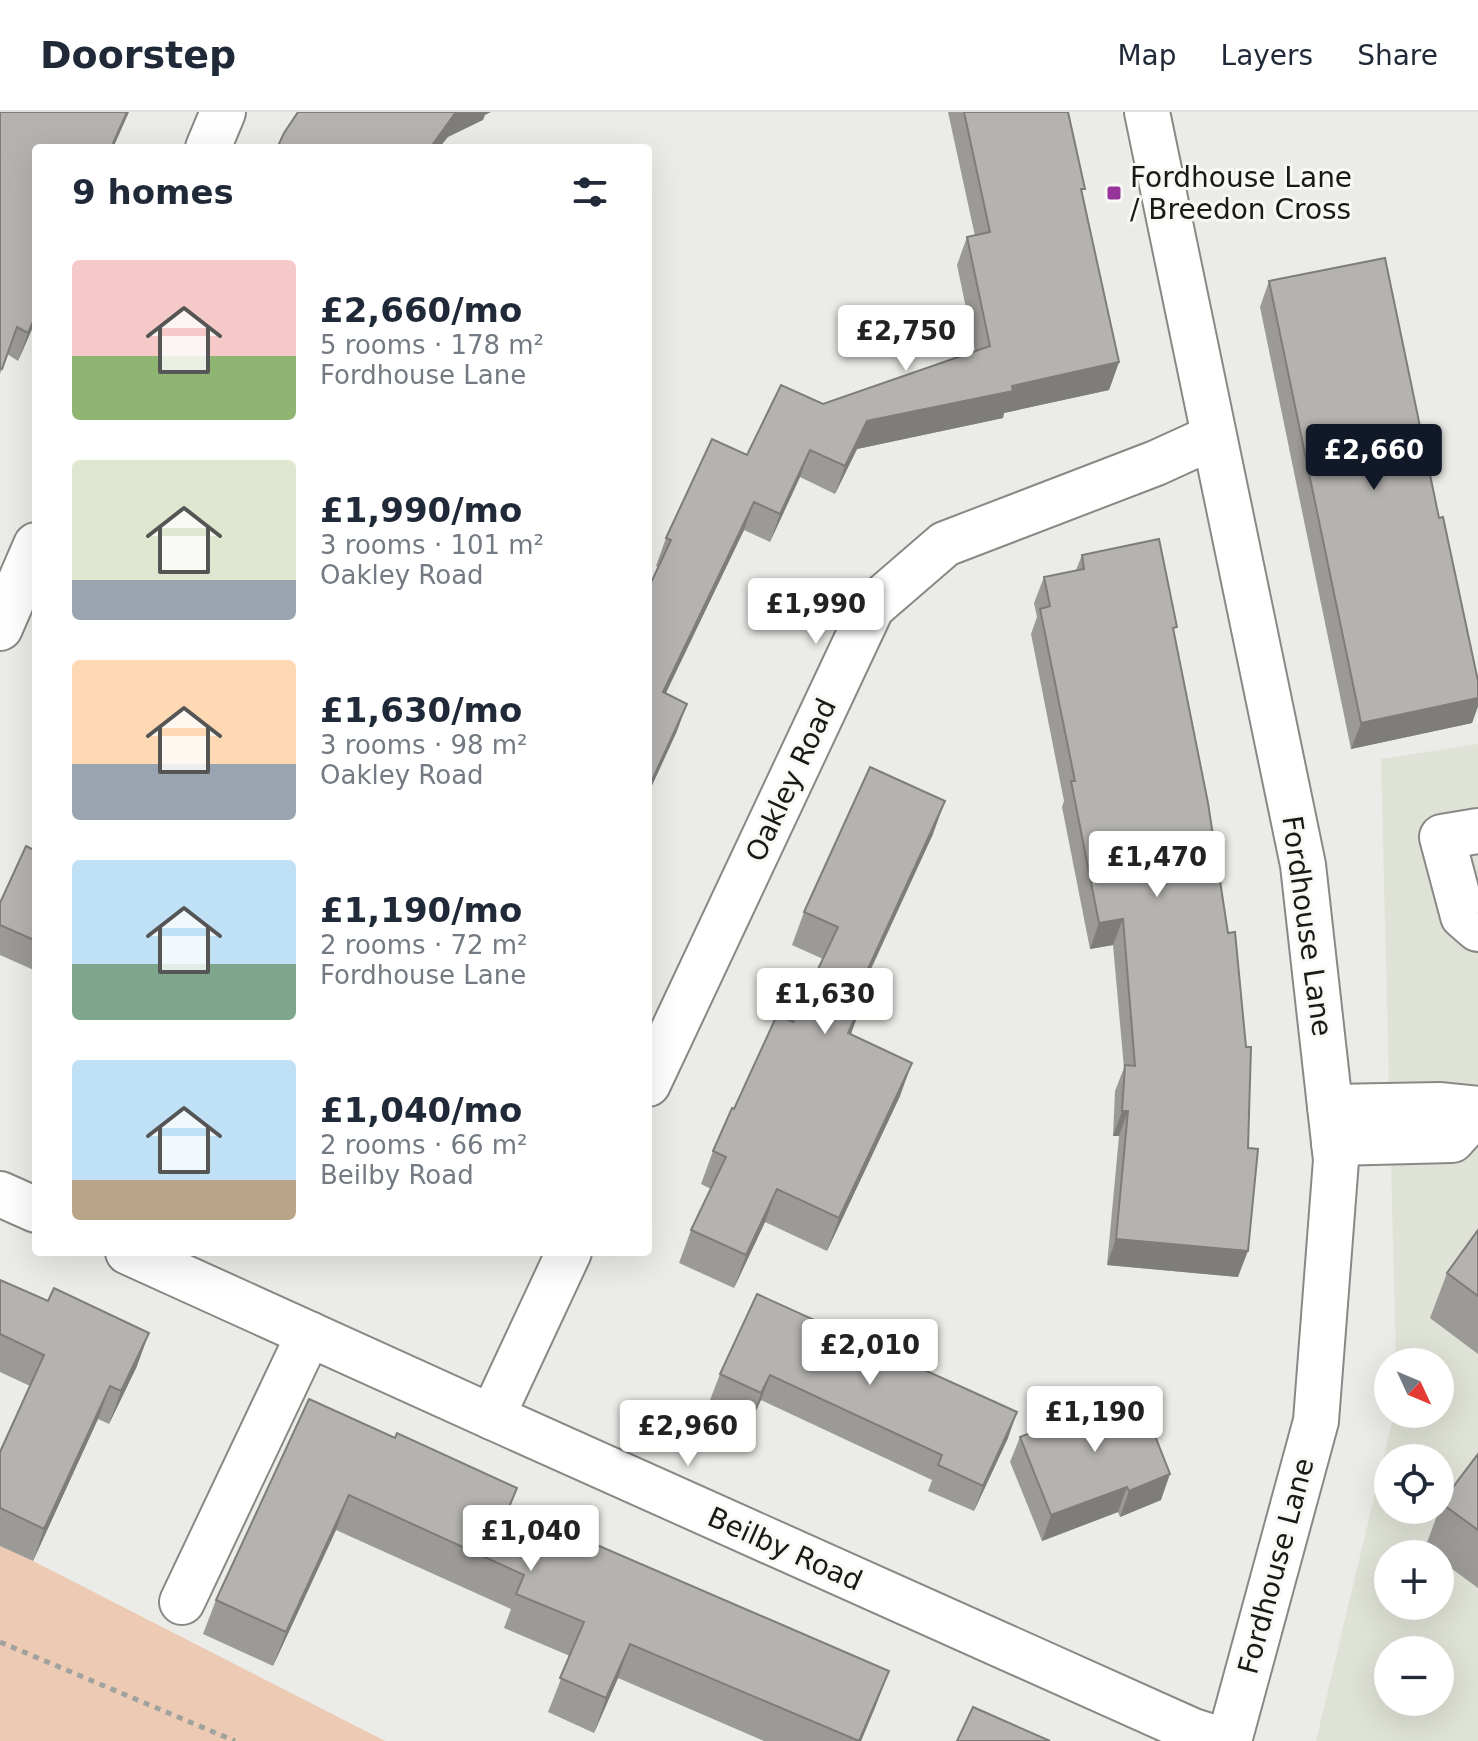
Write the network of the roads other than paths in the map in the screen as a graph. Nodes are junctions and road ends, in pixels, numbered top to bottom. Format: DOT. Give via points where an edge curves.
graph roads {
  1 [pos="223,112"];
  2 [pos="1147,112"];
  3 [pos="210,144"];
  4 [pos="1213,437"];
  5 [pos="32,554"];
  6 [pos="0,628"];
  7 [pos="1478,831"];
  8 [pos="1478,929"];
  9 [pos="652,1075"];
  10 [pos="1478,1110"];
  11 [pos="1332,1125"];
  12 [pos="0,1194"];
  13 [pos="32,1208"];
  14 [pos="137,1256"];
  15 [pos="567,1256"];
  16 [pos="309,1334"];
  17 [pos="492,1417"];
  18 [pos="182,1602"];
  19 [pos="1227,1741"];
  1 -- 3 [label="street"];
  2 -- 4 [label="street, Fordhouse Lane"];
  4 -- 9 [label="street, Oakley Road" via="945,544 872,607"];
  4 -- 11 [label="street, Fordhouse Lane" via="1303,865"];
  5 -- 6 [label="street"];
  7 -- 8 [label="street" via="1442,837 1463,916"];
  10 -- 11 [label="street" via="1441,1105"];
  11 -- 19 [label="street, Fordhouse Lane" via="1336,1160 1316,1421"];
  12 -- 13 [label="street"];
  14 -- 16 [label="street, Beilby Road"];
  15 -- 17 [label="street"];
  16 -- 17 [label="street, Beilby Road"];
  16 -- 18 [label="street"];
  17 -- 19 [label="street, Beilby Road" via="1178,1724"];
}
